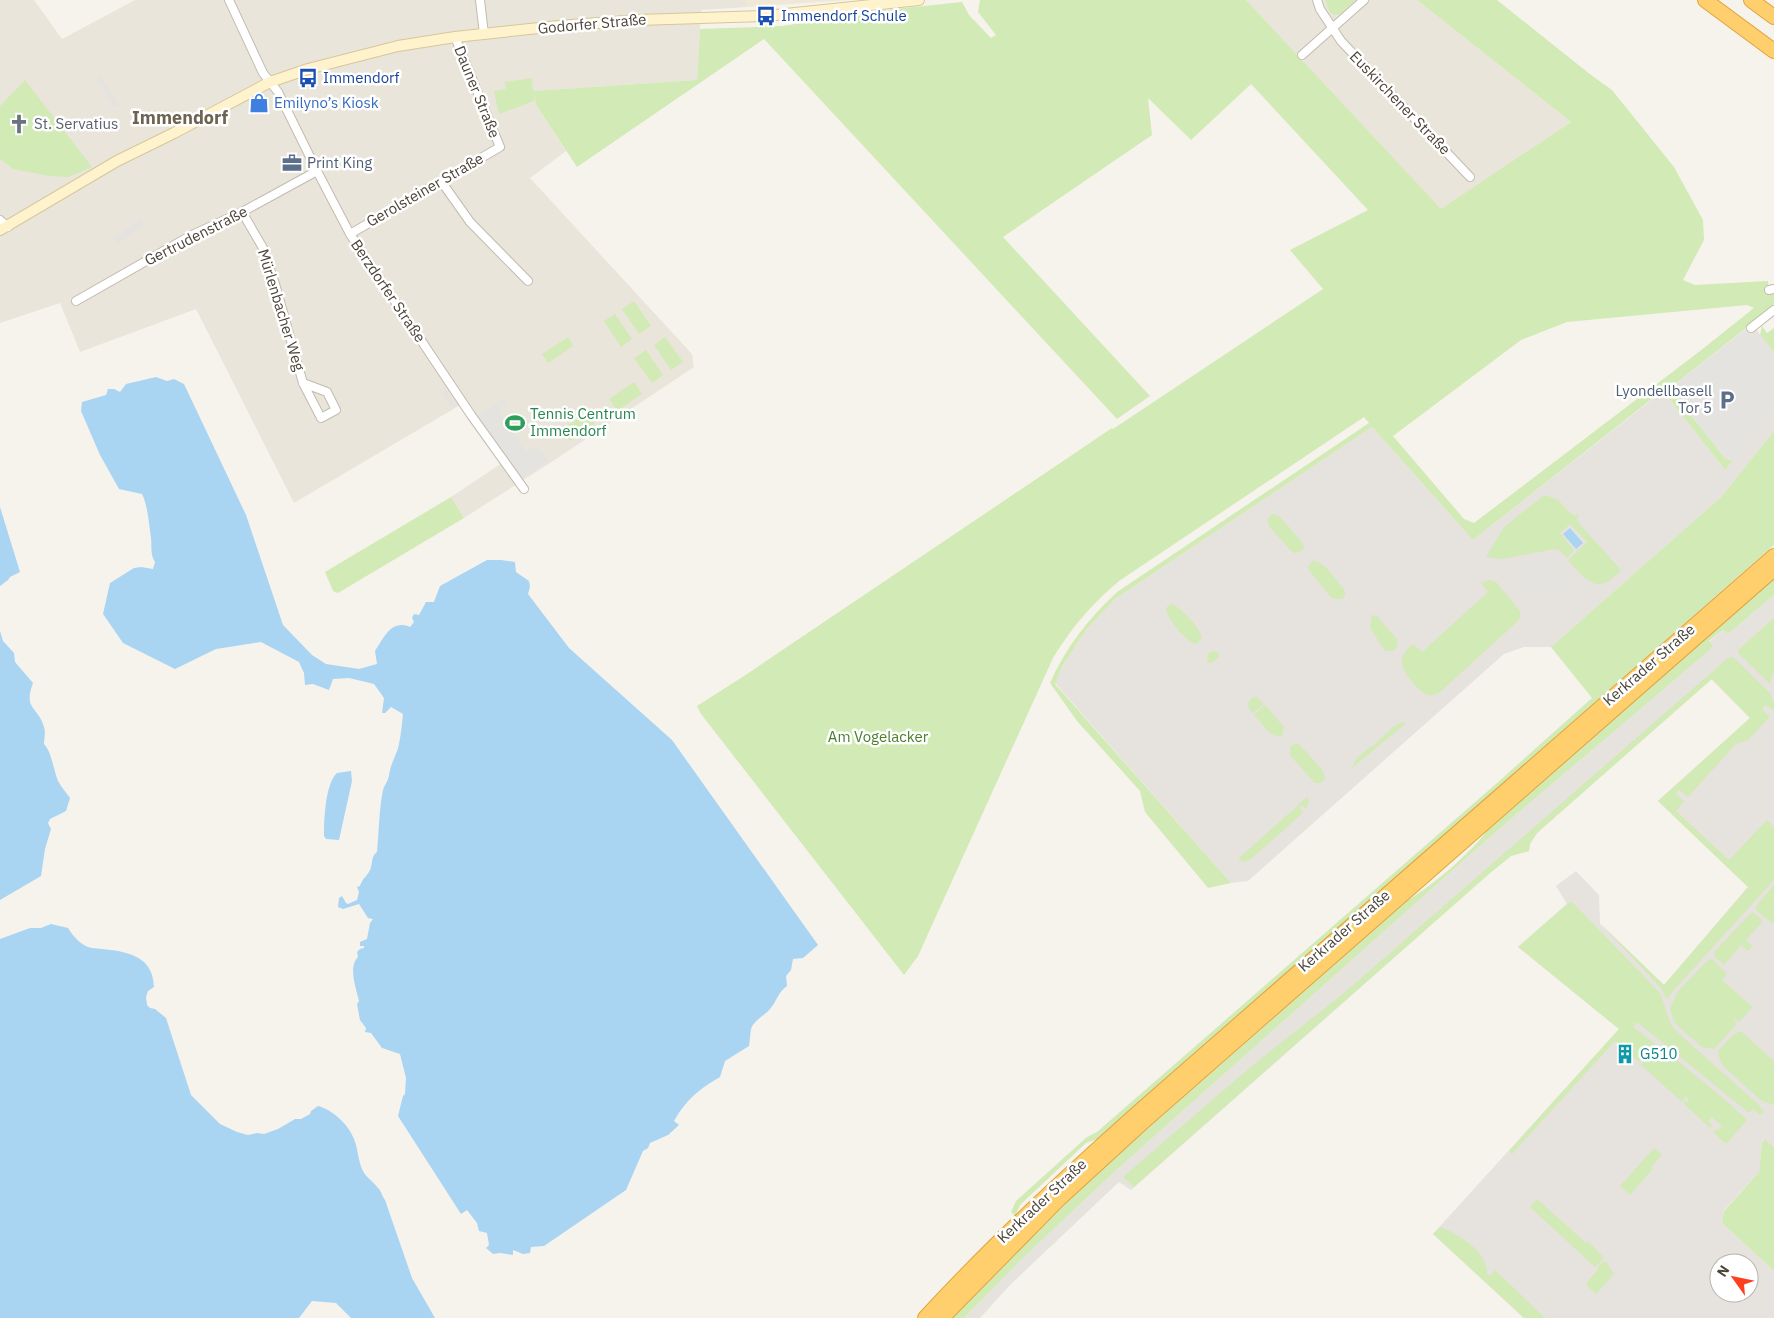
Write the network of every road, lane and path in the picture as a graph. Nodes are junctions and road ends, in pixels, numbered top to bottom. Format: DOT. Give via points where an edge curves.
graph roads {
  1 [pos="229,0"];
  2 [pos="480,0"];
  3 [pos="918,0"];
  4 [pos="1317,0"];
  5 [pos="1364,0"];
  6 [pos="1706,0"];
  7 [pos="1751,0"];
  8 [pos="1774,17"];
  9 [pos="1332,28"];
  10 [pos="484,34"];
  11 [pos="455,37"];
  12 [pos="1774,51"];
  13 [pos="1302,55"];
  14 [pos="270,82"];
  15 [pos="500,147"];
  16 [pos="316,171"];
  17 [pos="1470,177"];
  18 [pos="441,181"];
  19 [pos="242,212"];
  20 [pos="3,226"];
  21 [pos="350,234"];
  22 [pos="528,280"];
  23 [pos="76,301"];
  24 [pos="1774,310"];
  25 [pos="1751,328"];
  26 [pos="303,383"];
  27 [pos="524,489"];
  28 [pos="1774,556"];
  29 [pos="1774,570"];
  30 [pos="925,1318"];
  31 [pos="942,1318"];
  1 -- 14 [label="street, Berzdorfer Straße"];
  2 -- 10 [label="street"];
  3 -- 10 [label="street, Godorfer Straße" via="766,16 638,20"];
  4 -- 9 [label="street, Euskirchener Straße"];
  5 -- 9 [label="street"];
  6 -- 12 [label="highway"];
  7 -- 8 [label="highway"];
  9 -- 13 [label="street"];
  9 -- 17 [label="street, Euskirchener Straße"];
  10 -- 11 [label="street, Godorfer Straße"];
  11 -- 14 [label="street, Godorfer Straße" via="398,46"];
  11 -- 15 [label="street, Dauner Straße"];
  14 -- 16 [label="street, Berzdorfer Straße" via="278,92"];
  14 -- 20 [label="street, Godorfer Straße" via="117,161"];
  15 -- 18 [label="street, Gerolsteiner Straße"];
  16 -- 19 [label="street, Gertrudenstraße"];
  16 -- 21 [label="street, Berzdorfer Straße"];
  18 -- 21 [label="street, Gerolsteiner Straße"];
  18 -- 22 [label="street" via="470,222"];
  19 -- 23 [label="street, Gertrudenstraße" via="190,236"];
  19 -- 26 [label="street, Mürlenbacher Weg" via="263,248"];
  21 -- 27 [label="street, Berzdorfer Straße"];
  24 -- 25 [label="street"];
  26 -- 26 [label="street, Mürlenbacher Weg" via="321,418 336,410 327,392"];
  28 -- 30 [label="highway, Kerkrader Straße" via="1142,1108 963,1276"];
  29 -- 31 [label="highway, Kerkrader Straße" via="1143,1122 1060,1198"];
}
